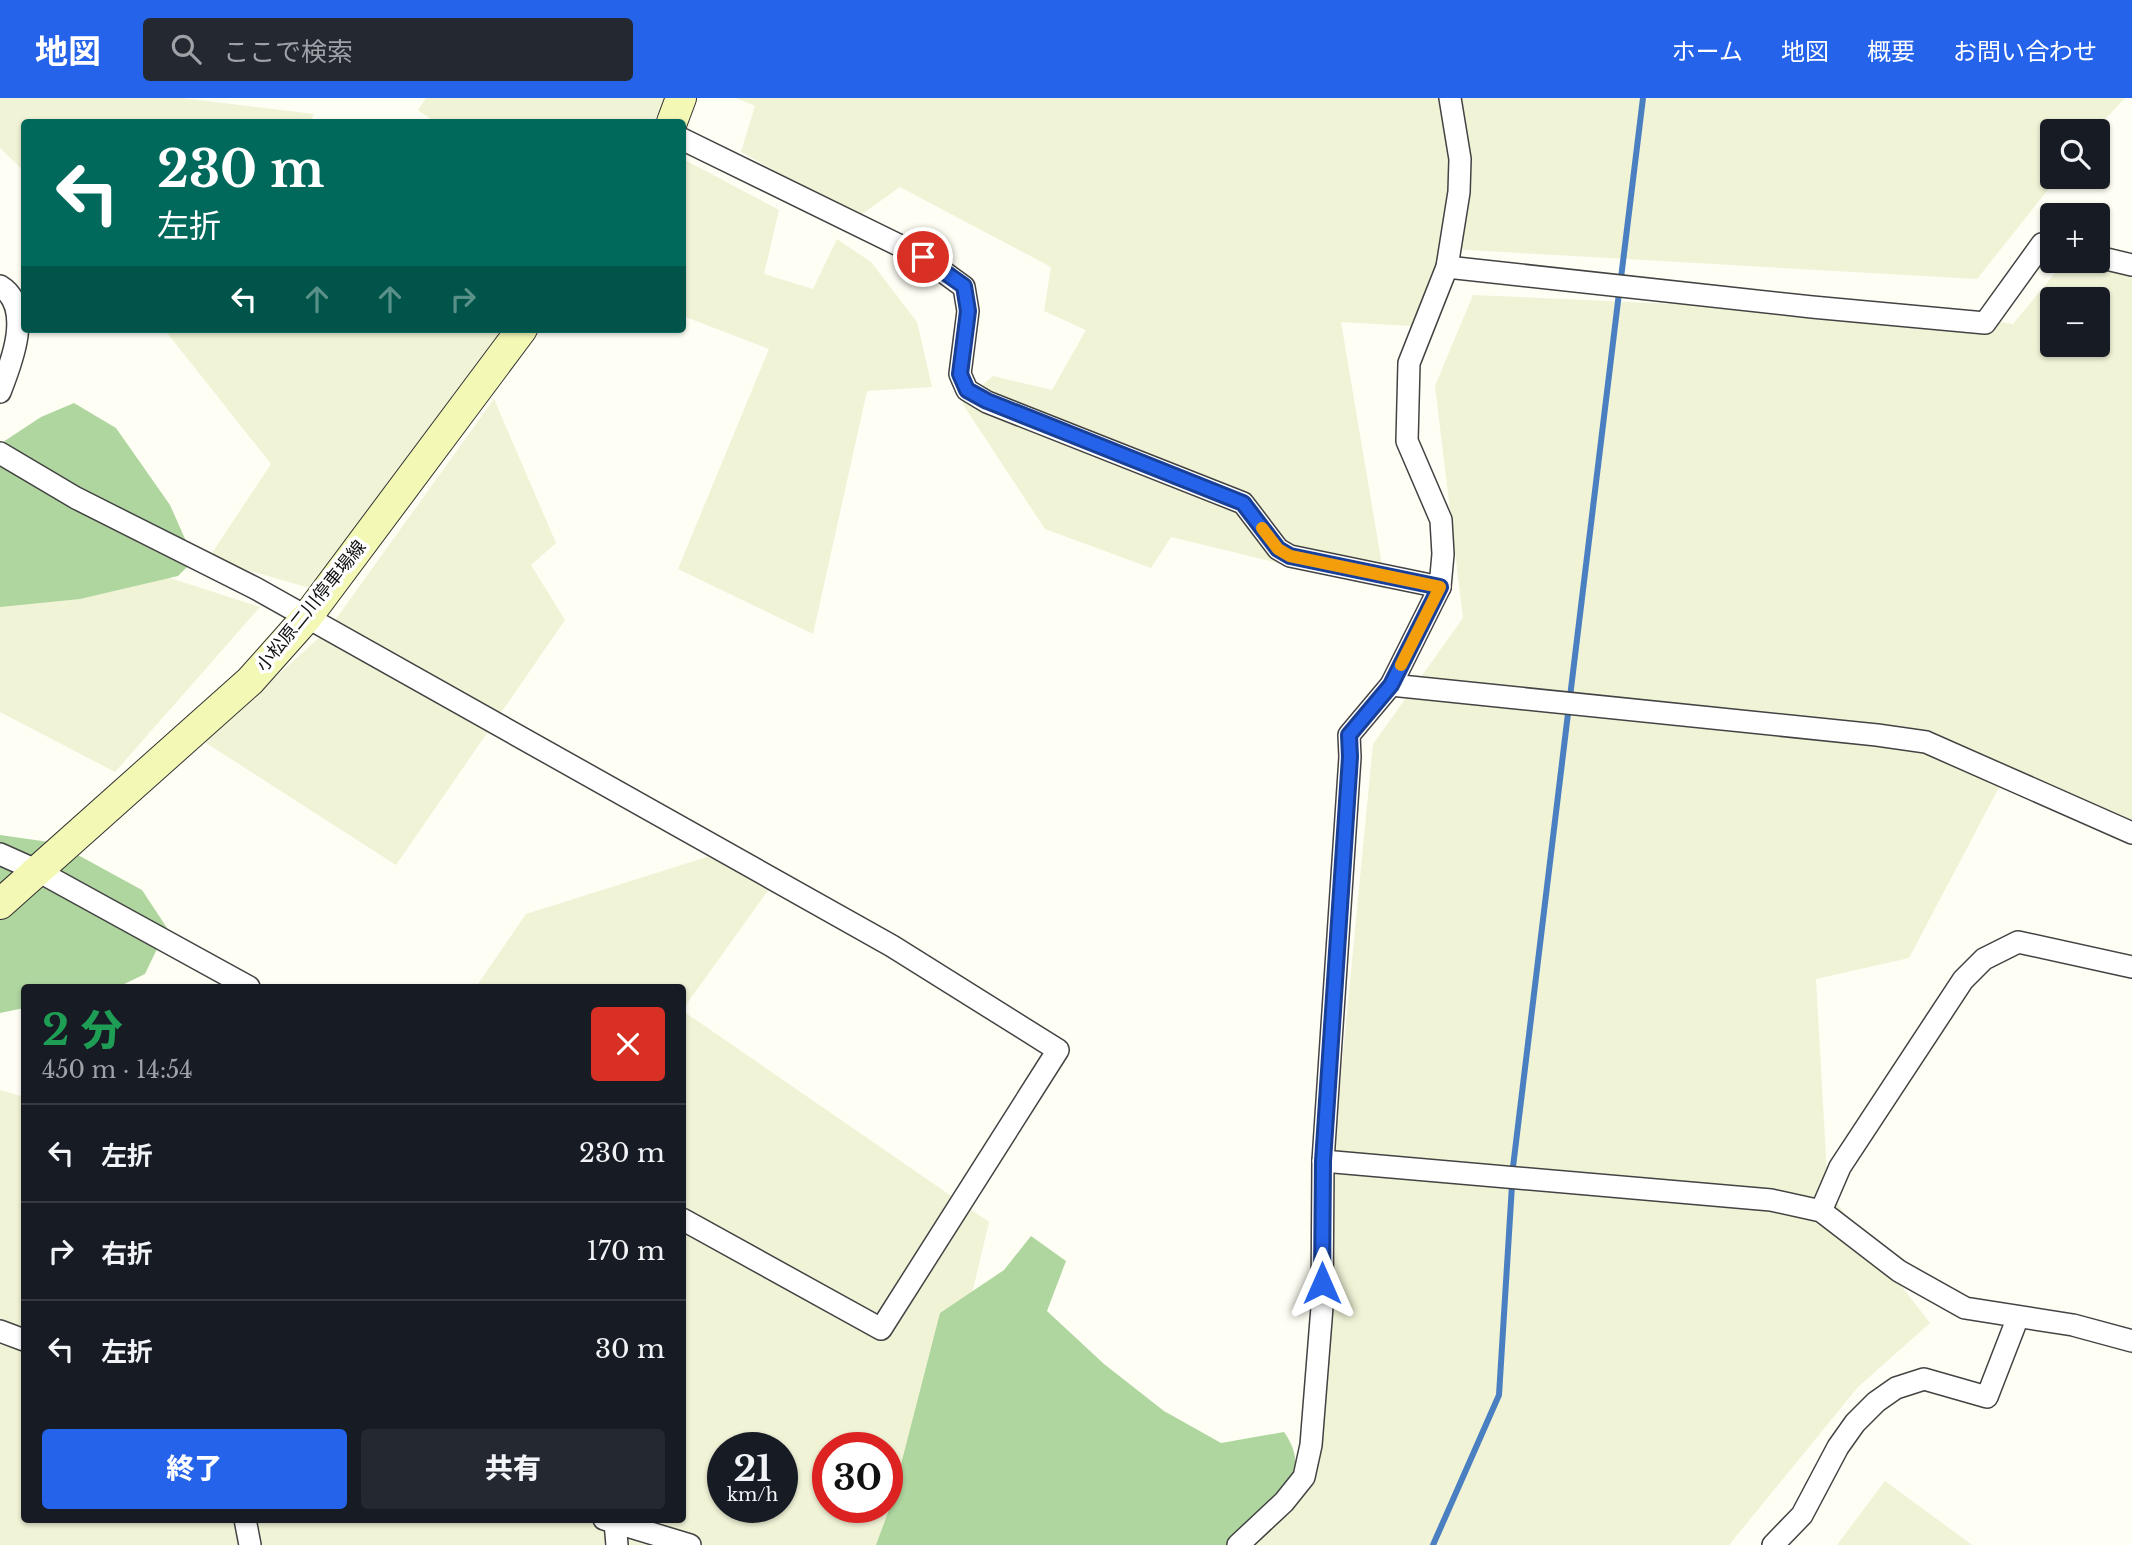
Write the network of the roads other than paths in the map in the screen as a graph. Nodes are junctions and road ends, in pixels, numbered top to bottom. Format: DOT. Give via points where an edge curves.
graph roads {
  1 [pos="681,98"];
  2 [pos="1450,98"];
  3 [pos="673,119"];
  4 [pos="686,141"];
  5 [pos="2040,247"];
  6 [pos="2110,260"];
  7 [pos="2132,265"];
  8 [pos="1447,267"];
  9 [pos="0,286"];
  10 [pos="519,333"];
  11 [pos="0,392"];
  12 [pos="0,453"];
  13 [pos="1440,587"];
  14 [pos="307,617"];
  15 [pos="1391,685"];
  16 [pos="2132,833"];
  17 [pos="0,854"];
  18 [pos="38,871"];
  19 [pos="0,905"];
  20 [pos="2131,962"];
  21 [pos="244,984"];
  22 [pos="1323,1161"];
  23 [pos="1821,1211"];
  24 [pos="686,1221"];
  25 [pos="2018,1317"];
  26 [pos="0,1331"];
  27 [pos="21,1339"];
  28 [pos="2132,1341"];
  29 [pos="246,1523"];
  30 [pos="611,1523"];
  31 [pos="617,1523"];
  32 [pos="250,1545"];
  33 [pos="617,1545"];
  34 [pos="690,1545"];
  35 [pos="1238,1545"];
  36 [pos="1773,1545"];
  1 -- 3 [label="main road"];
  2 -- 8 [label="street" via="1460,159"];
  4 -- 13 [label="street" via="923,257 964,286 968,311 960,374 967,390 1243,503 1278,549 1290,556"];
  5 -- 8 [label="street" via="1985,323"];
  6 -- 7 [label="street"];
  8 -- 13 [label="street" via="1409,363 1407,441 1441,520"];
  9 -- 11 [label="street" via="8,291 18,322"];
  10 -- 14 [label="main road, 小松原二川停車場線"];
  12 -- 14 [label="street" via="76,498"];
  13 -- 15 [label="street"];
  14 -- 18 [label="main road, 小松原二川停車場線" via="250,681"];
  14 -- 24 [label="street" via="891,946 1058,1050 881,1329"];
  15 -- 16 [label="street" via="1926,742"];
  15 -- 22 [label="street" via="1349,735"];
  17 -- 18 [label="street"];
  18 -- 19 [label="main road, 小松原二川停車場線"];
  18 -- 21 [label="street"];
  20 -- 23 [label="street" via="2018,942 1984,959 1963,980 1840,1167"];
  22 -- 23 [label="street" via="1771,1199"];
  22 -- 35 [label="street" via="1322,1307 1311,1445 1304,1477"];
  23 -- 25 [label="street" via="1899,1270 1965,1308"];
  25 -- 28 [label="street" via="2073,1325"];
  25 -- 36 [label="street" via="1987,1397 1924,1380 1896,1388 1855,1423 1802,1515"];
  26 -- 27 [label="street"];
  29 -- 32 [label="street"];
  30 -- 33 [label="street"];
  31 -- 34 [label="street"];
}
